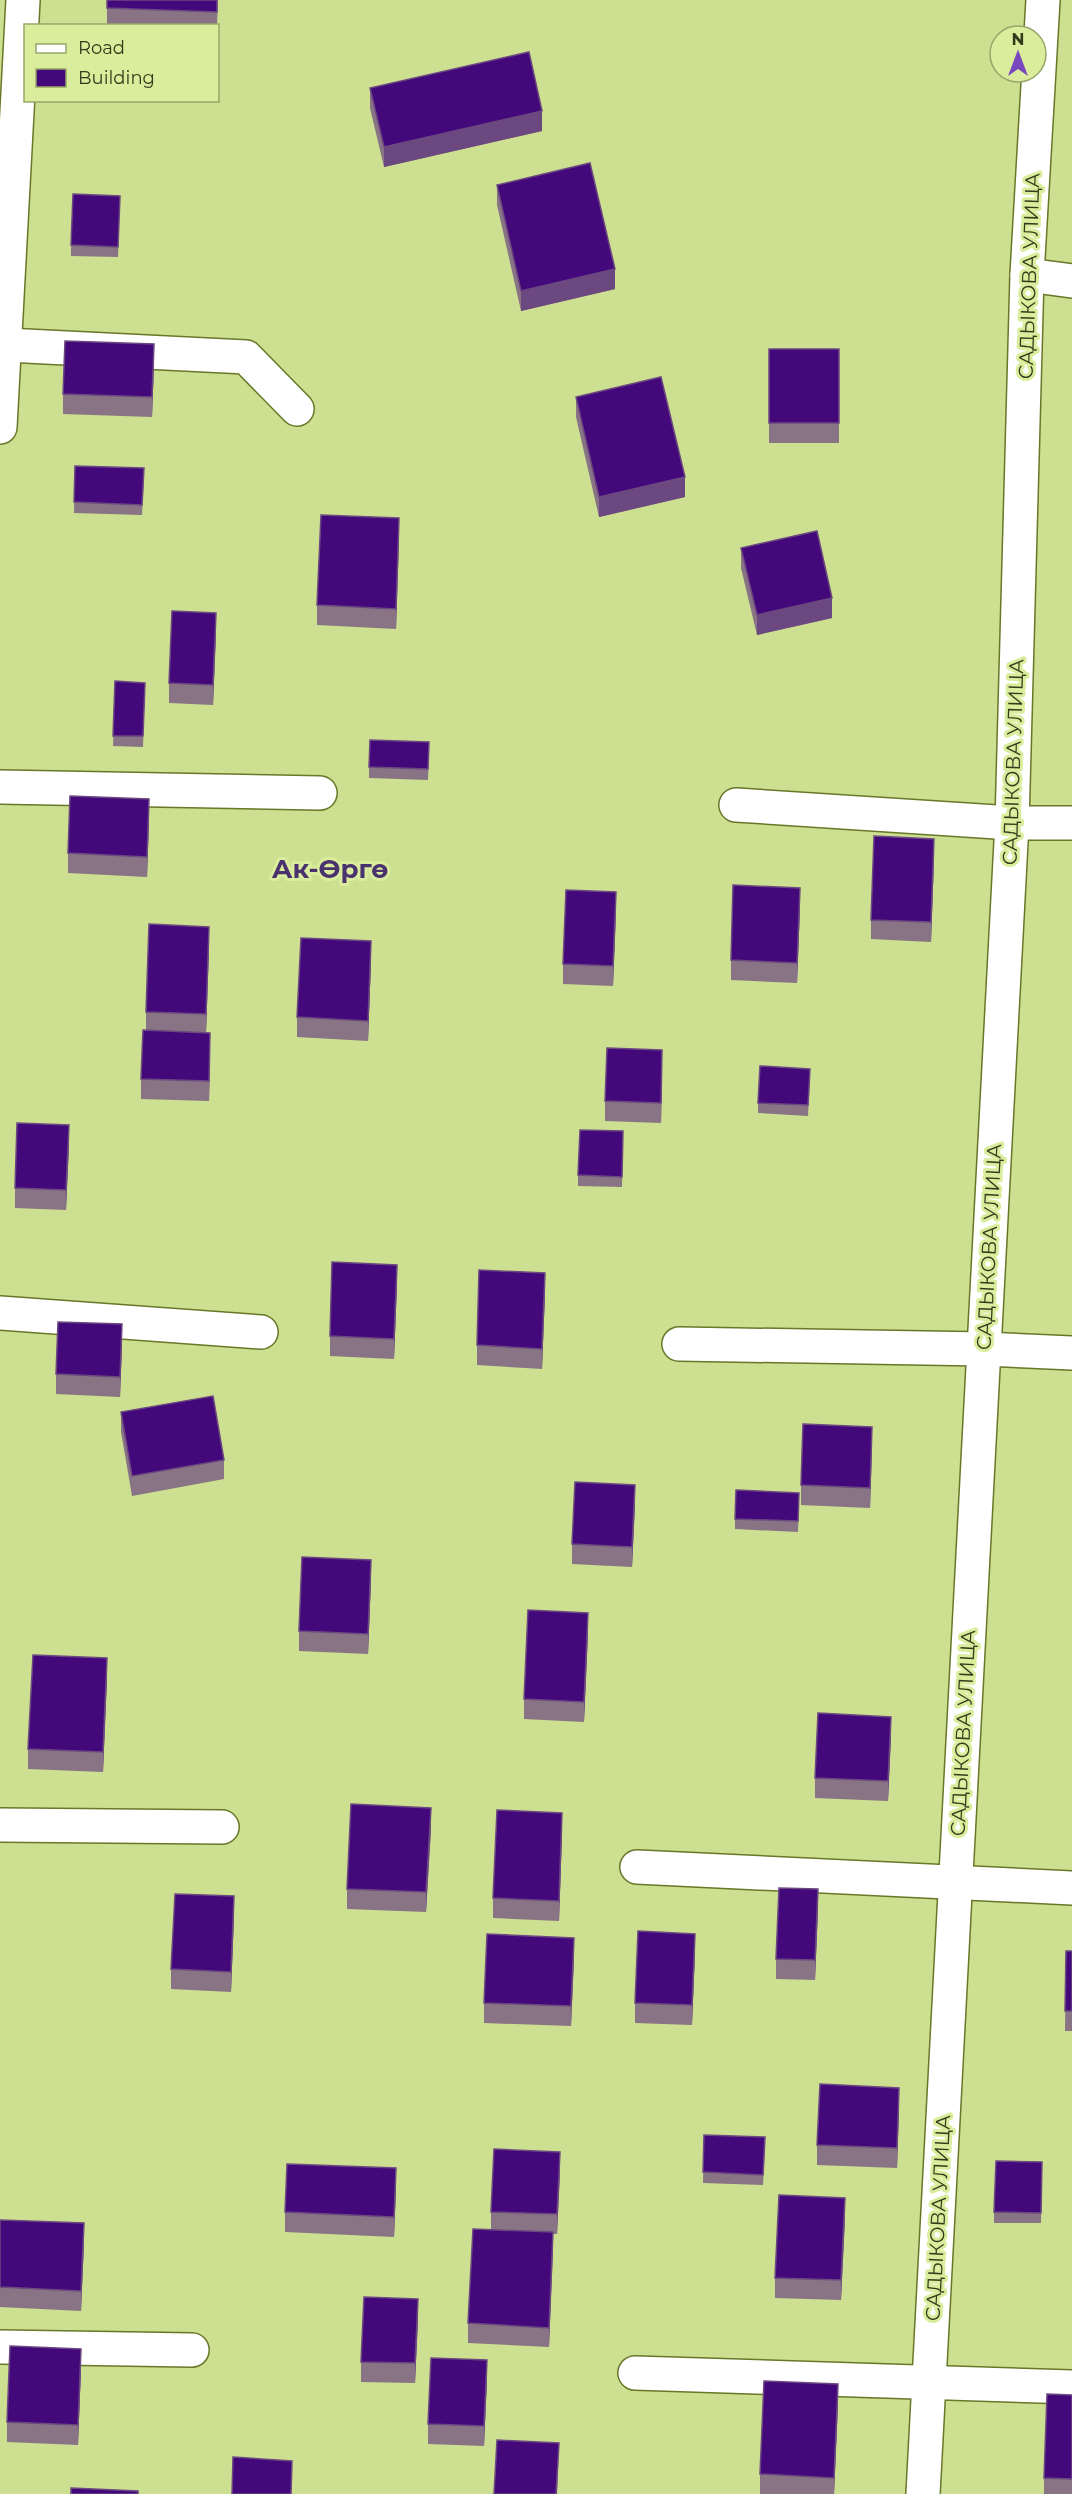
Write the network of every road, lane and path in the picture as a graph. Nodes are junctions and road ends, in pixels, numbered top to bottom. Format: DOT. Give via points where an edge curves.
graph roads {
  1 [pos="22,0"];
  2 [pos="1043,0"];
  3 [pos="5,272"];
  4 [pos="1027,275"];
  5 [pos="1072,281"];
  6 [pos="6,345"];
  7 [pos="297,409"];
  8 [pos="0,427"];
  9 [pos="0,787"];
  10 [pos="320,793"];
  11 [pos="736,805"];
  12 [pos="1012,823"];
  13 [pos="1072,823"];
  14 [pos="0,1313"];
  15 [pos="261,1332"];
  16 [pos="679,1344"];
  17 [pos="984,1349"];
  18 [pos="1072,1353"];
  19 [pos="0,1825"];
  20 [pos="222,1827"];
  21 [pos="637,1867"];
  22 [pos="955,1884"];
  23 [pos="1072,1888"];
  24 [pos="0,2347"];
  25 [pos="192,2350"];
  26 [pos="635,2373"];
  27 [pos="929,2383"];
  28 [pos="1072,2387"];
  29 [pos="923,2494"];
  1 -- 3 [label="street"];
  2 -- 4 [label="street, САДЫКОВА УЛИЦА"];
  3 -- 6 [label="street"];
  4 -- 5 [label="street"];
  4 -- 12 [label="street, САДЫКОВА УЛИЦА"];
  6 -- 7 [label="street" via="246,357"];
  6 -- 8 [label="street"];
  9 -- 10 [label="street"];
  11 -- 12 [label="street"];
  12 -- 13 [label="street"];
  12 -- 17 [label="street, САДЫКОВА УЛИЦА"];
  14 -- 15 [label="street"];
  16 -- 17 [label="street"];
  17 -- 18 [label="street"];
  17 -- 22 [label="street, САДЫКОВА УЛИЦА"];
  19 -- 20 [label="street"];
  21 -- 22 [label="street"];
  22 -- 23 [label="street"];
  22 -- 27 [label="street, САДЫКОВА УЛИЦА"];
  24 -- 25 [label="street"];
  26 -- 27 [label="street"];
  27 -- 28 [label="street"];
  27 -- 29 [label="street, САДЫКОВА УЛИЦА"];
}
